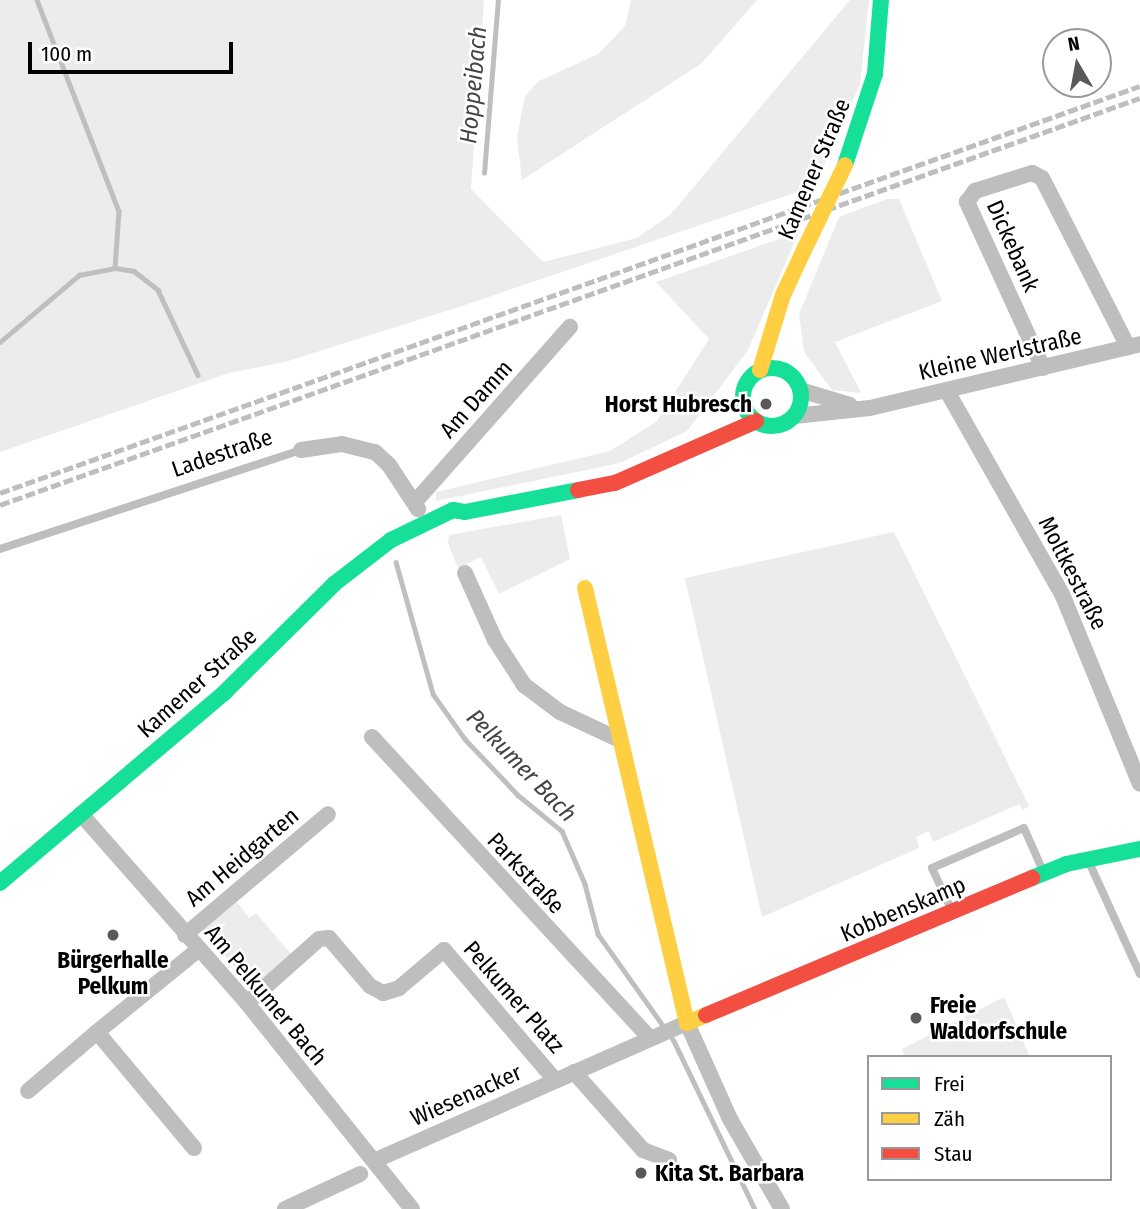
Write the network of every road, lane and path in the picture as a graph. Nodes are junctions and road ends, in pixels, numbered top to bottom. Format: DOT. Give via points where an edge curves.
graph roads {
  1 [pos="881,0"];
  2 [pos="778,309"];
  3 [pos="570,327"];
  4 [pos="1134,345"];
  5 [pos="1044,368"];
  6 [pos="760,370"];
  7 [pos="785,371"];
  8 [pos="800,390"];
  9 [pos="947,391"];
  10 [pos="743,401"];
  11 [pos="870,408"];
  12 [pos="794,416"];
  13 [pos="756,421"];
  14 [pos="301,450"];
  15 [pos="682,455"];
  16 [pos="415,502"];
  17 [pos="425,524"];
  18 [pos="0,548"];
  19 [pos="465,573"];
  20 [pos="585,588"];
  21 [pos="372,737"];
  22 [pos="620,740"];
  23 [pos="1140,784"];
  24 [pos="81,814"];
  25 [pos="328,814"];
  26 [pos="1140,849"];
  27 [pos="1087,858"];
  28 [pos="1044,874"];
  29 [pos="0,883"];
  30 [pos="952,912"];
  31 [pos="185,934"];
  32 [pos="198,950"];
  33 [pos="1140,974"];
  34 [pos="247,1003"];
  35 [pos="680,1025"];
  36 [pos="97,1032"];
  37 [pos="654,1037"];
  38 [pos="574,1072"];
  39 [pos="555,1080"];
  40 [pos="28,1091"];
  41 [pos="194,1148"];
  42 [pos="376,1160"];
  43 [pos="669,1160"];
  44 [pos="360,1174"];
  45 [pos="285,1209"];
  46 [pos="412,1209"];
  47 [pos="782,1209"];
  1 -- 2 [label="main road, Kamener Straße, bridge" via="875,74 845,165"];
  2 -- 6 [label="main road, Kamener Straße"];
  2 -- 7 [label="main road"];
  3 -- 16 [label="street, Am Damm"];
  4 -- 5 [label="street, Kleine Werlstraße"];
  4 -- 5 [label="street, Dickebank" via="1042,178 1032,173 975,191 967,202"];
  5 -- 9 [label="street, Kleine Werlstraße"];
  6 -- 7 [label="main road"];
  6 -- 10 [label="main road" via="747,383"];
  7 -- 8 [label="main road"];
  8 -- 11 [label="street, Kleine Werlstraße" via="827,401"];
  8 -- 12 [label="main road"];
  9 -- 11 [label="street, Kleine Werlstraße"];
  9 -- 23 [label="street, Moltkestraße" via="1062,594"];
  10 -- 13 [label="main road"];
  10 -- 15 [label="main road, Kamener Straße"];
  11 -- 12 [label="street, Kleine Werlstraße"];
  12 -- 13 [label="main road" via="772,426"];
  13 -- 15 [label="main road, Kamener Straße"];
  14 -- 16 [label="street, Ladestraße" via="342,444 374,452"];
  14 -- 18 [label="lane, Ladestraße"];
  15 -- 17 [label="main road, Kamener Straße" via="615,482"];
  16 -- 17 [label="street, Ladestraße"];
  17 -- 24 [label="main road, Kamener Straße" via="391,540 334,584 224,693"];
  19 -- 22 [label="street" via="495,640 524,685 560,712"];
  20 -- 22 [label="main road"];
  21 -- 37 [label="street, Parkstraße"];
  22 -- 35 [label="main road"];
  24 -- 29 [label="main road, Kamener Straße"];
  24 -- 31 [label="street, Am Pelkumer Bach"];
  25 -- 31 [label="street, Am Heidgarten"];
  26 -- 27 [label="main road, Kobbenskamp"];
  27 -- 28 [label="main road, Kobbenskamp"];
  27 -- 33 [label="lane"];
  28 -- 30 [label="main road, Kobbenskamp"];
  28 -- 30 [label="lane" via="1024,828 932,868"];
  30 -- 35 [label="main road, Kobbenskamp"];
  31 -- 32 [label="street, Am Pelkumer Bach"];
  32 -- 34 [label="street, Am Pelkumer Bach"];
  32 -- 36 [label="street"];
  34 -- 39 [label="street, Pelkumer Platz" via="319,939 330,938 370,986 383,993 399,988 444,950"];
  34 -- 42 [label="street, Am Pelkumer Bach"];
  35 -- 37 [label="street, Wiesenacker"];
  35 -- 47 [label="street"];
  36 -- 40 [label="street"];
  36 -- 41 [label="street"];
  37 -- 38 [label="street, Wiesenacker"];
  38 -- 39 [label="street, Wiesenacker"];
  38 -- 43 [label="street" via="643,1150"];
  39 -- 42 [label="street, Wiesenacker"];
  42 -- 46 [label="street, Am Pelkumer Bach"];
  44 -- 45 [label="street"];
}
